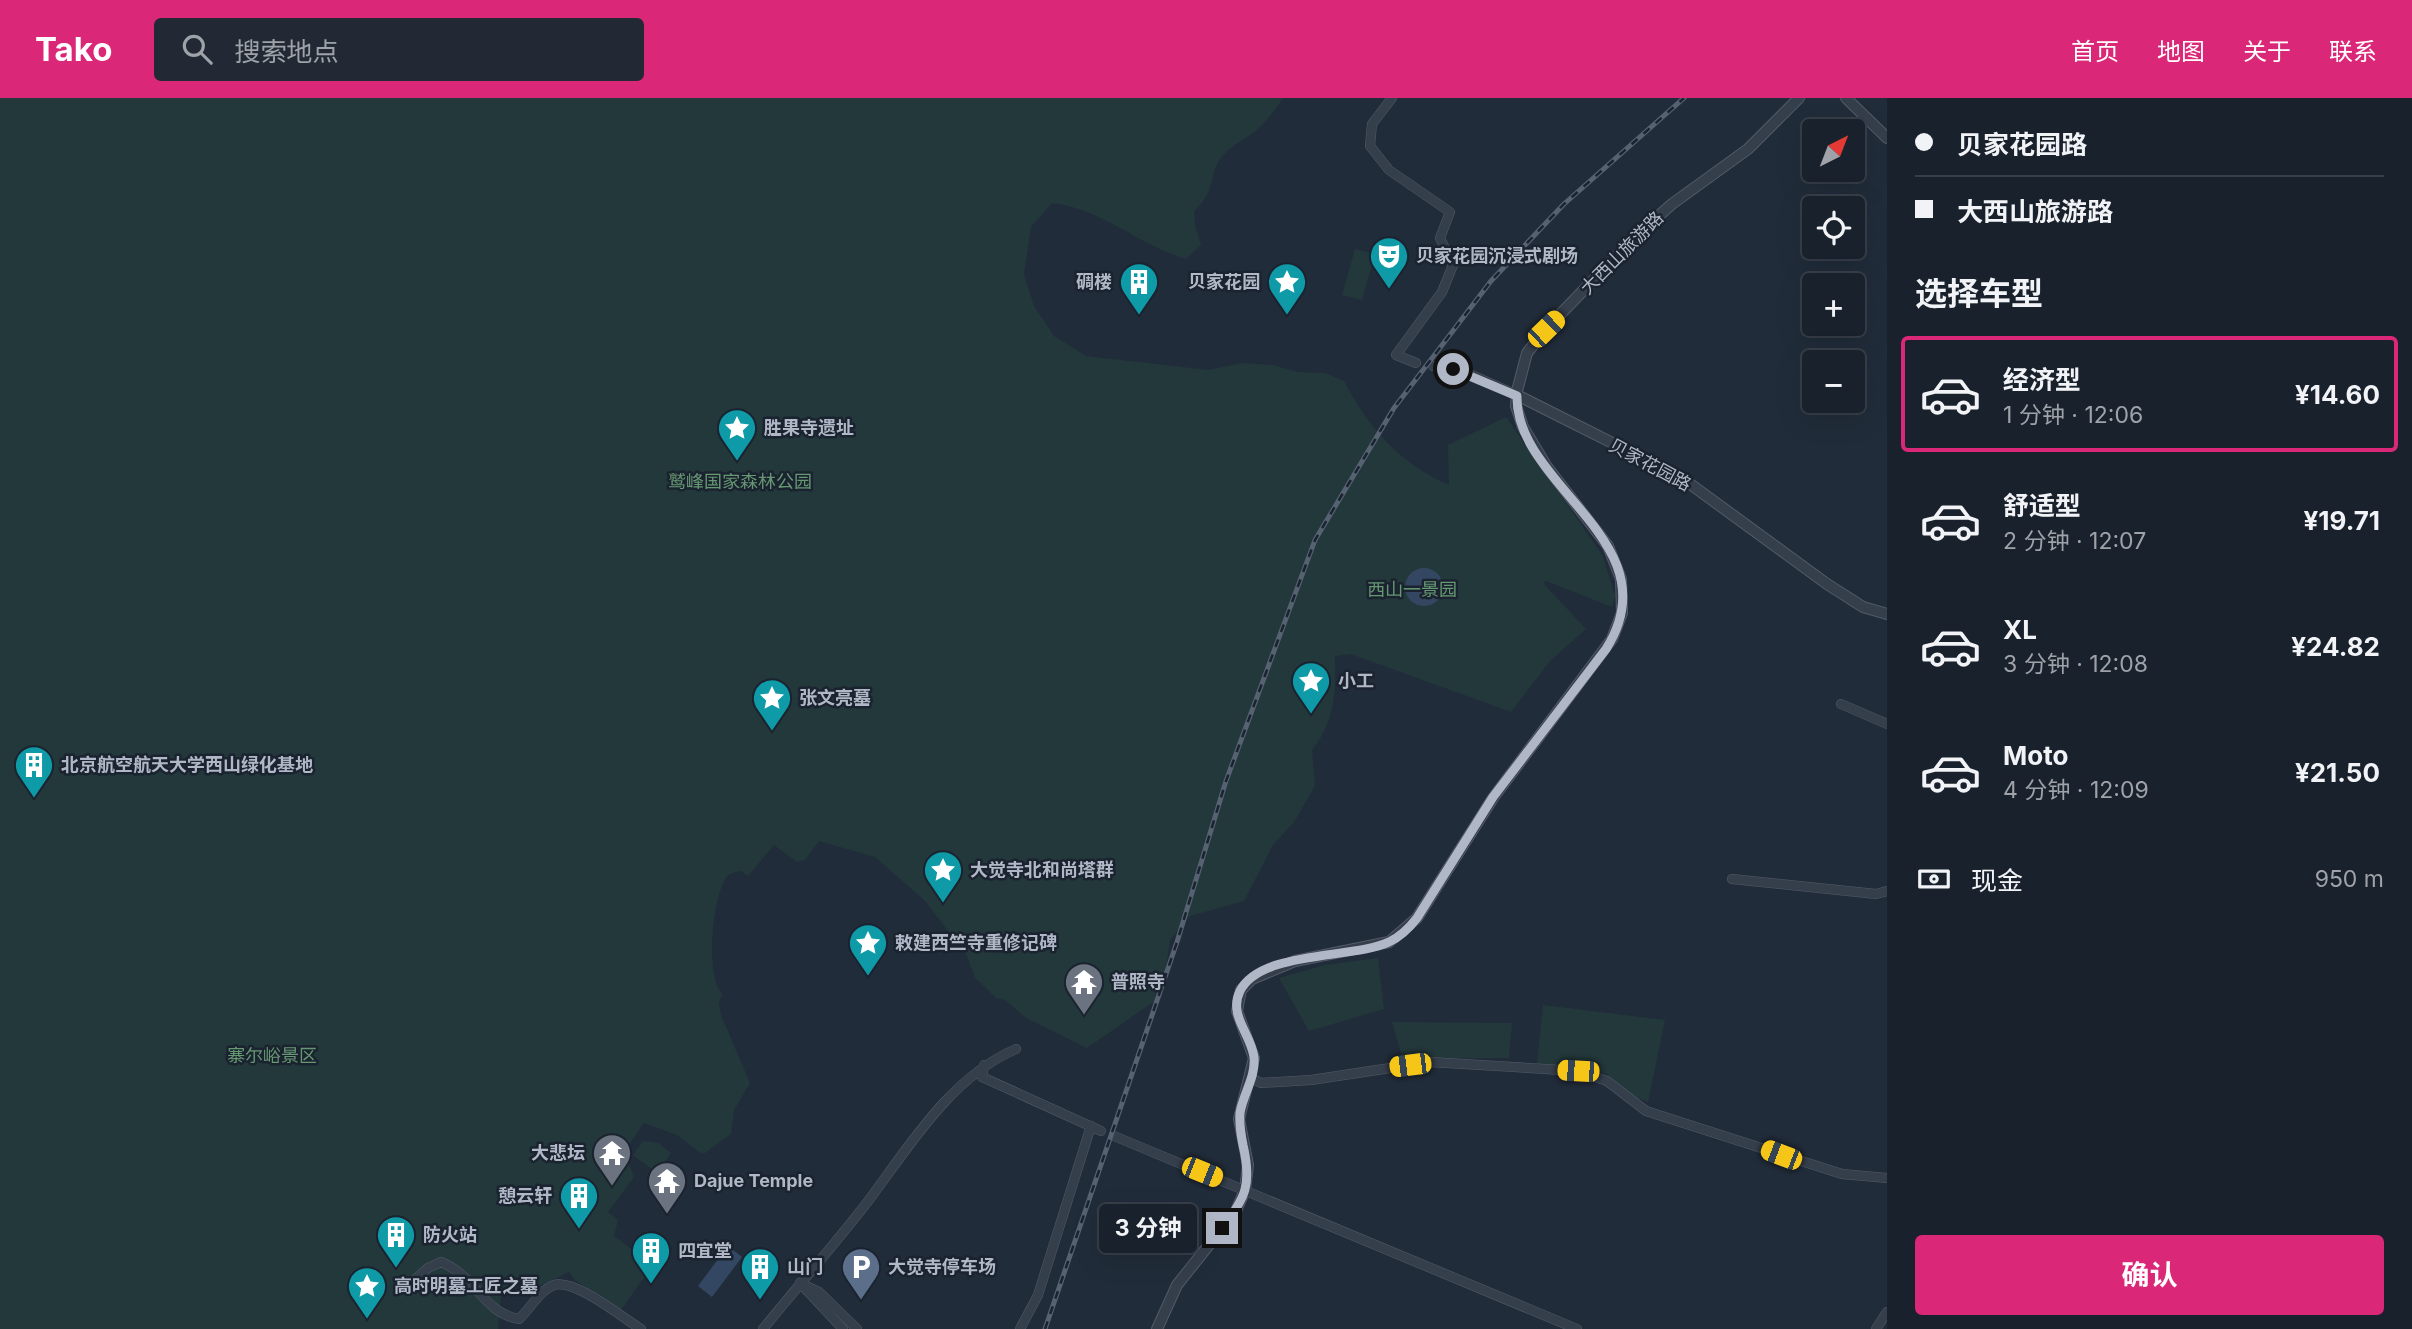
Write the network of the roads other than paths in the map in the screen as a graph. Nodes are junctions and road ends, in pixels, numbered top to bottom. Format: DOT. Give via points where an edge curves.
graph roads {
  1 [pos="1392,98"];
  2 [pos="1799,98"];
  3 [pos="1846,98"];
  4 [pos="1887,138"];
  5 [pos="1416,363"];
  6 [pos="1433,366"];
  7 [pos="1517,396"];
  8 [pos="1887,614"];
  9 [pos="1841,705"];
  10 [pos="1887,724"];
  11 [pos="1732,879"];
  12 [pos="1887,891"];
  13 [pos="1016,1049"];
  14 [pos="985,1064"];
  15 [pos="1251,1078"];
  16 [pos="1091,1126"];
  17 [pos="1101,1131"];
  18 [pos="1114,1136"];
  19 [pos="1887,1178"];
  20 [pos="1245,1190"];
  21 [pos="800,1283"];
  22 [pos="409,1285"];
  23 [pos="1887,1312"];
  24 [pos="641,1329"];
  25 [pos="763,1329"];
  26 [pos="843,1329"];
  27 [pos="857,1329"];
  28 [pos="1020,1329"];
  29 [pos="1157,1329"];
  30 [pos="1577,1329"];
  31 [pos="1876,1329"];
  1 -- 5 [label="street" via="1372,124 1370,146 1390,170 1450,212 1440,238 1451,258 1448,280 1396,355"];
  2 -- 7 [label="street, 大西山旅游路" via="1748,149 1644,229 1546,329 1527,353"];
  3 -- 4 [label="street"];
  6 -- 7 [label="street, 贝家花园路" via="1459,370"];
  7 -- 8 [label="street, 贝家花园路" via="1676,474 1827,584 1863,607"];
  7 -- 15 [label="street, 大西山旅游路" via="1527,437 1615,562 1623,594 1617,630 1493,797 1404,932 1389,943 1316,955 1247,982 1239,993 1237,1008 1254,1054"];
  9 -- 10 [label="street"];
  11 -- 12 [label="street" via="1876,894"];
  13 -- 14 [label="street"];
  14 -- 16 [label="street" via="982,1077"];
  14 -- 21 [label="street" via="956,1090 894,1163"];
  15 -- 19 [label="street" via="1261,1083 1311,1080 1430,1062 1578,1071 1607,1081 1646,1111 1842,1174"];
  15 -- 20 [label="street, 大西山旅游路" via="1240,1119 1248,1165"];
  16 -- 17 [label="street"];
  16 -- 28 [label="street" via="1038,1295"];
  18 -- 20 [label="street"];
  20 -- 29 [label="street, 大西山旅游路" via="1236,1211 1177,1285"];
  20 -- 30 [label="street"];
  21 -- 25 [label="street"];
  21 -- 26 [label="street"];
  21 -- 27 [label="street" via="819,1292"];
  22 -- 24 [label="street" via="441,1262 456,1269 502,1316 519,1319 544,1291 556,1284 571,1284"];
  23 -- 31 [label="street"];
}
